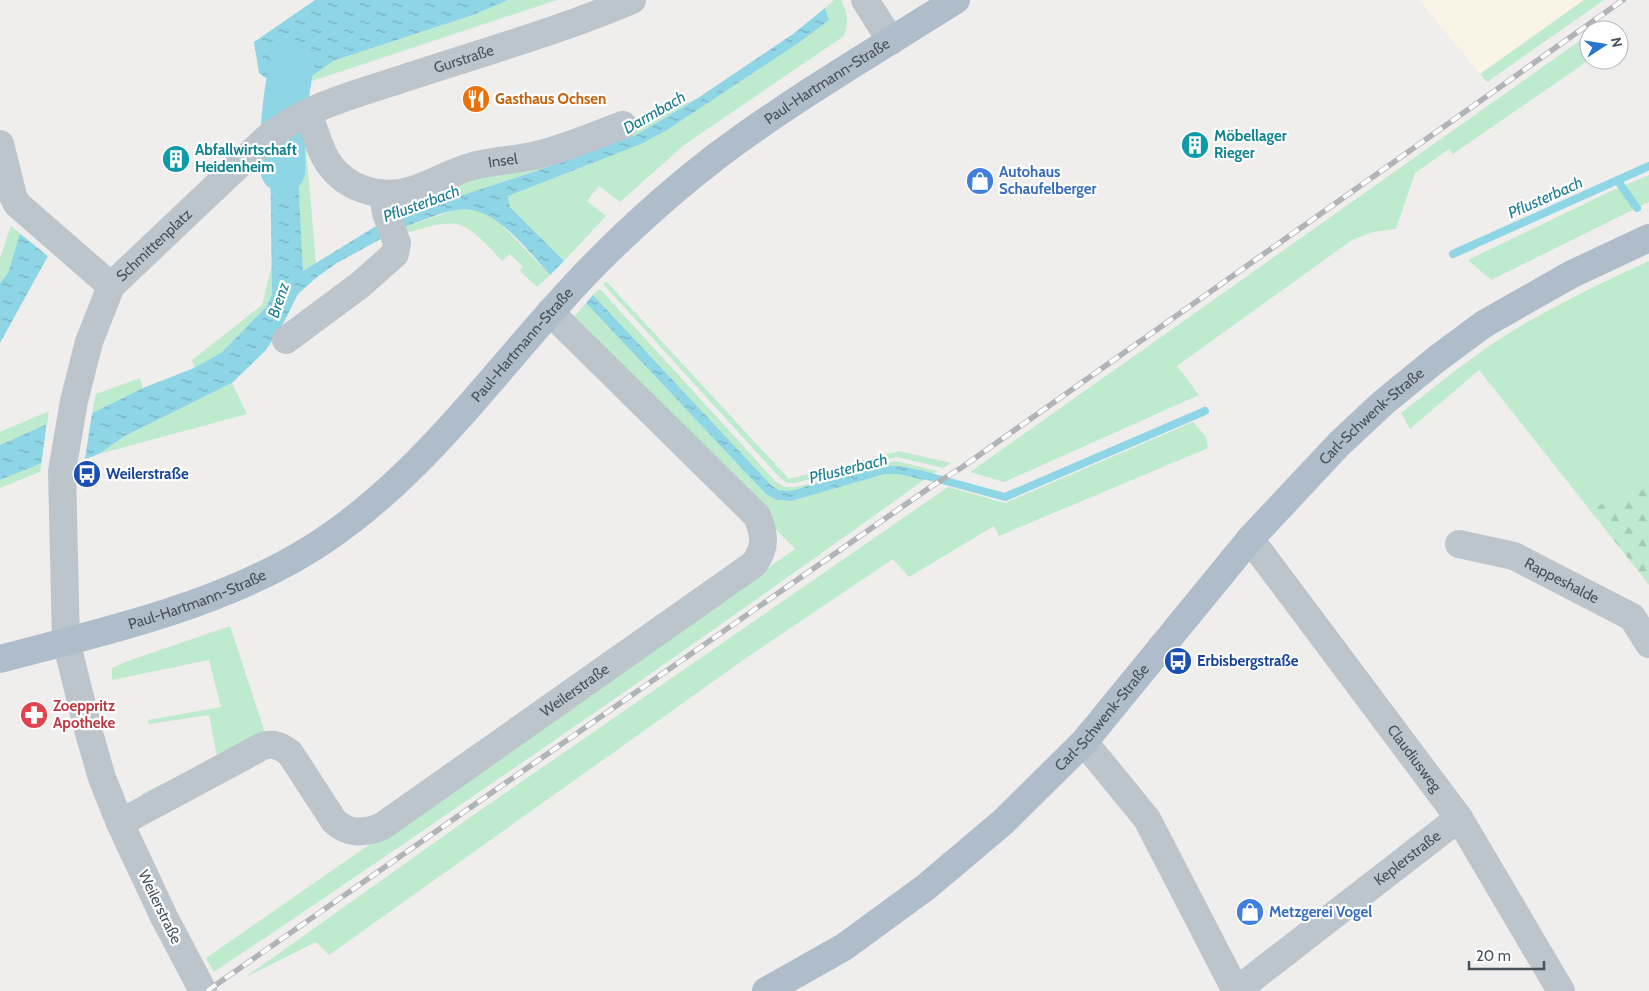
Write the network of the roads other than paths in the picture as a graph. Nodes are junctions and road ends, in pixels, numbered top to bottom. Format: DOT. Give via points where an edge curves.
graph roads {
  1 [pos="632,0"];
  2 [pos="865,0"];
  3 [pos="956,0"];
  4 [pos="891,41"];
  5 [pos="302,116"];
  6 [pos="623,125"];
  7 [pos="0,144"];
  8 [pos="12,203"];
  9 [pos="388,215"];
  10 [pos="1649,238"];
  11 [pos="112,286"];
  12 [pos="550,312"];
  13 [pos="286,340"];
  14 [pos="62,471"];
  15 [pos="1250,539"];
  16 [pos="1459,544"];
  17 [pos="66,642"];
  18 [pos="1649,644"];
  19 [pos="0,659"];
  20 [pos="1084,742"];
  21 [pos="1460,818"];
  22 [pos="120,823"];
  23 [pos="203,991"];
  24 [pos="766,991"];
  25 [pos="1236,991"];
  26 [pos="1561,991"];
  1 -- 5 [label="street, Gurstraße" via="344,98"];
  2 -- 4 [label="street"];
  3 -- 4 [label="main road, Paul-Hartmann-Straße"];
  4 -- 12 [label="main road, Paul-Hartmann-Straße" via="827,80 716,157 656,207"];
  5 -- 9 [label="street, Insel" via="330,166 374,194"];
  5 -- 11 [label="street, Schmittenplatz" via="278,128"];
  6 -- 9 [label="street, Insel" via="547,152 470,166 408,192"];
  7 -- 8 [label="street"];
  8 -- 11 [label="street"];
  9 -- 13 [label="street" via="397,248 392,258"];
  10 -- 15 [label="main road, Carl-Schwenk-Straße" via="1572,274 1491,320 1438,358 1345,438"];
  11 -- 14 [label="street, Schmittenplatz" via="89,342"];
  12 -- 17 [label="main road, Paul-Hartmann-Straße" via="402,478 340,530 293,560 240,587"];
  12 -- 22 [label="street, Weilerstraße" via="757,516 763,540 762,553 754,564 382,828 356,832 342,829 334,822 290,753 272,744"];
  14 -- 17 [label="street, Weilerstraße"];
  15 -- 20 [label="main road, Carl-Schwenk-Straße"];
  15 -- 21 [label="street, Claudiusweg"];
  16 -- 18 [label="street, Rappeshalde" via="1514,556 1632,617"];
  17 -- 19 [label="main road, Paul-Hartmann-Straße"];
  17 -- 22 [label="street, Weilerstraße" via="102,778"];
  20 -- 24 [label="main road, Carl-Schwenk-Straße" via="1003,822 926,887 844,947"];
  20 -- 25 [label="street" via="1147,819"];
  21 -- 25 [label="street, Keplerstraße"];
  21 -- 26 [label="street, Claudiusweg"];
  22 -- 23 [label="street, Weilerstraße"];
}
